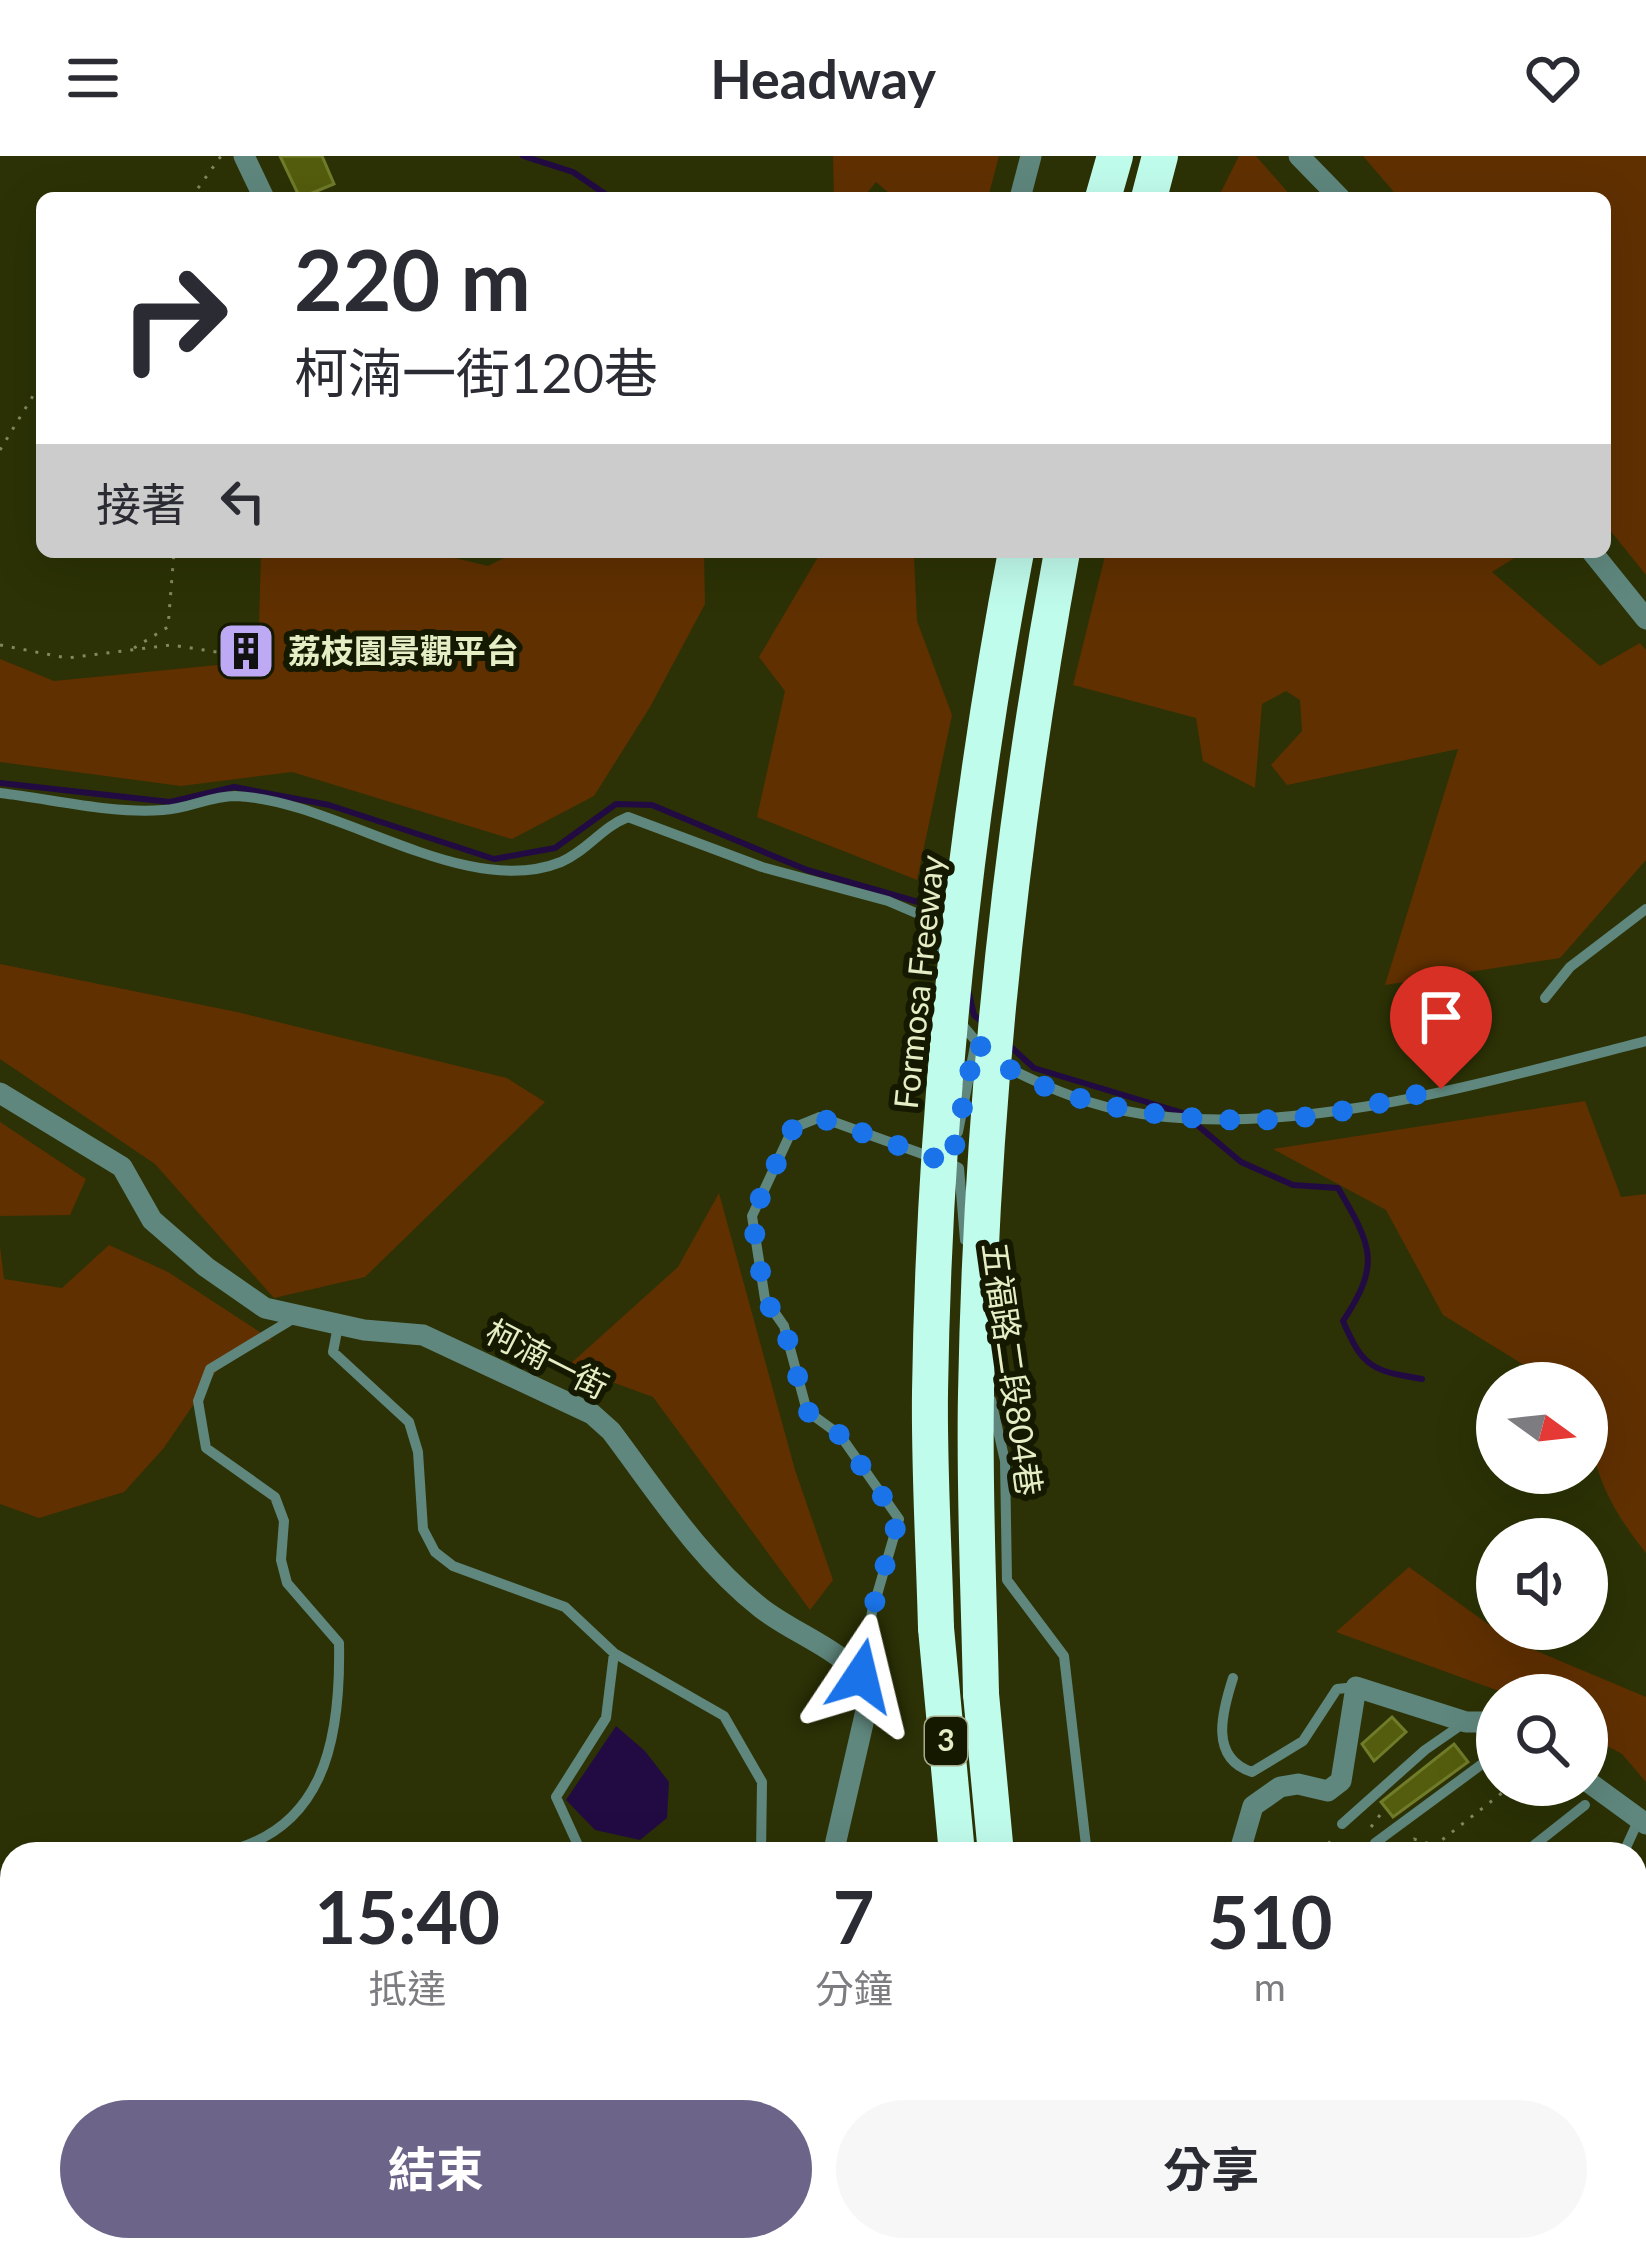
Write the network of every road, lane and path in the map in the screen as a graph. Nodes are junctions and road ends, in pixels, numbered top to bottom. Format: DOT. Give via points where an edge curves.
graph roads {
  1 [pos="221,156"];
  2 [pos="244,156"];
  3 [pos="1031,156"];
  4 [pos="1114,156"];
  5 [pos="1160,156"];
  6 [pos="1299,156"];
  7 [pos="195,192"];
  8 [pos="261,192"];
  9 [pos="1022,192"];
  10 [pos="1105,192"];
  11 [pos="1151,192"];
  12 [pos="1334,192"];
  13 [pos="36,391"];
  14 [pos="0,450"];
  15 [pos="174,558"];
  16 [pos="1015,558"];
  17 [pos="1061,558"];
  18 [pos="1597,558"];
  19 [pos="1646,619"];
  20 [pos="0,645"];
  21 [pos="132,649"];
  22 [pos="250,657"];
  23 [pos="0,794"];
  24 [pos="1646,909"];
  25 [pos="1545,998"];
  26 [pos="976,1041"];
  27 [pos="1646,1041"];
  28 [pos="0,1093"];
  29 [pos="951,1164"];
  30 [pos="296,1317"];
  31 [pos="338,1326"];
  32 [pos="614,1653"];
  33 [pos="861,1676"];
  34 [pos="1233,1678"];
  35 [pos="1356,1687"];
  36 [pos="1466,1722"];
  37 [pos="1476,1722"];
  38 [pos="1476,1769"];
  39 [pos="1608,1796"];
  40 [pos="1485,1806"];
  41 [pos="1584,1806"];
  42 [pos="1643,1822"];
  43 [pos="1342,1824"];
  44 [pos="254,1842"];
  45 [pos="577,1842"];
  46 [pos="760,1842"];
  47 [pos="835,1842"];
  48 [pos="956,1842"];
  49 [pos="995,1842"];
  50 [pos="1086,1842"];
  51 [pos="1243,1842"];
  52 [pos="1330,1842"];
  53 [pos="1367,1842"];
  54 [pos="1381,1842"];
  55 [pos="1439,1842"];
  56 [pos="1538,1842"];
  1 -- 7 [label="path"];
  2 -- 8 [label="street"];
  3 -- 9 [label="street"];
  4 -- 10 [label="highway"];
  5 -- 11 [label="highway"];
  6 -- 12 [label="street"];
  13 -- 14 [label="path"];
  15 -- 21 [label="path" via="168,627"];
  16 -- 48 [label="highway, Formosa Freeway / 3, bridge" via="991,686 949,1037 930,1392 936,1628"];
  17 -- 49 [label="highway, 3, bridge" via="1036,691 995,1044 976,1394 981,1694"];
  18 -- 19 [label="street"];
  20 -- 21 [label="path" via="68,658"];
  21 -- 22 [label="path"];
  23 -- 26 [label="lane" via="160,811 233,796 270,801 451,862 496,868 560,862 628,817 653,823 923,916 941,938 957,1018"];
  24 -- 25 [label="lane" via="1570,967"];
  26 -- 27 [label="lane" via="1027,1078 1121,1111 1234,1118 1303,1118"];
  26 -- 29 [label="lane"];
  28 -- 30 [label="street, 柯湳一街" via="122,1167 152,1220 188,1252 265,1307"];
  29 -- 33 [label="lane" via="820,1118 793,1128 752,1216 765,1300 784,1326 807,1411 840,1435 898,1519"];
  29 -- 50 [label="lane, 五福路二段804巷" via="959,1168 969,1295 1005,1461 1006,1580 1064,1656"];
  30 -- 31 [label="street, 柯湳一街"];
  30 -- 44 [label="lane" via="210,1369 198,1401 206,1448 275,1497 287,1583 339,1643 332,1750 284,1827"];
  31 -- 32 [label="lane" via="332,1352 409,1422 423,1529 435,1552 565,1607"];
  31 -- 33 [label="street, 柯湳一街" via="423,1335 592,1414 720,1570 764,1611"];
  32 -- 45 [label="lane" via="606,1718 556,1797"];
  32 -- 46 [label="lane" via="724,1716 762,1782"];
  33 -- 47 [label="street" via="867,1706"];
  34 -- 35 [label="lane" via="1222,1747 1236,1767 1252,1772 1304,1741 1337,1689"];
  35 -- 36 [label="street"];
  35 -- 51 [label="street" via="1341,1781 1328,1790 1280,1787 1253,1806"];
  36 -- 37 [label="street"];
  36 -- 43 [label="lane"];
  38 -- 54 [label="lane"];
  39 -- 42 [label="street"];
  40 -- 55 [label="path"];
  41 -- 56 [label="lane"];
  43 -- 52 [label="path"];
  43 -- 53 [label="path" via="1355,1833 1377,1805 1383,1811"];
}
